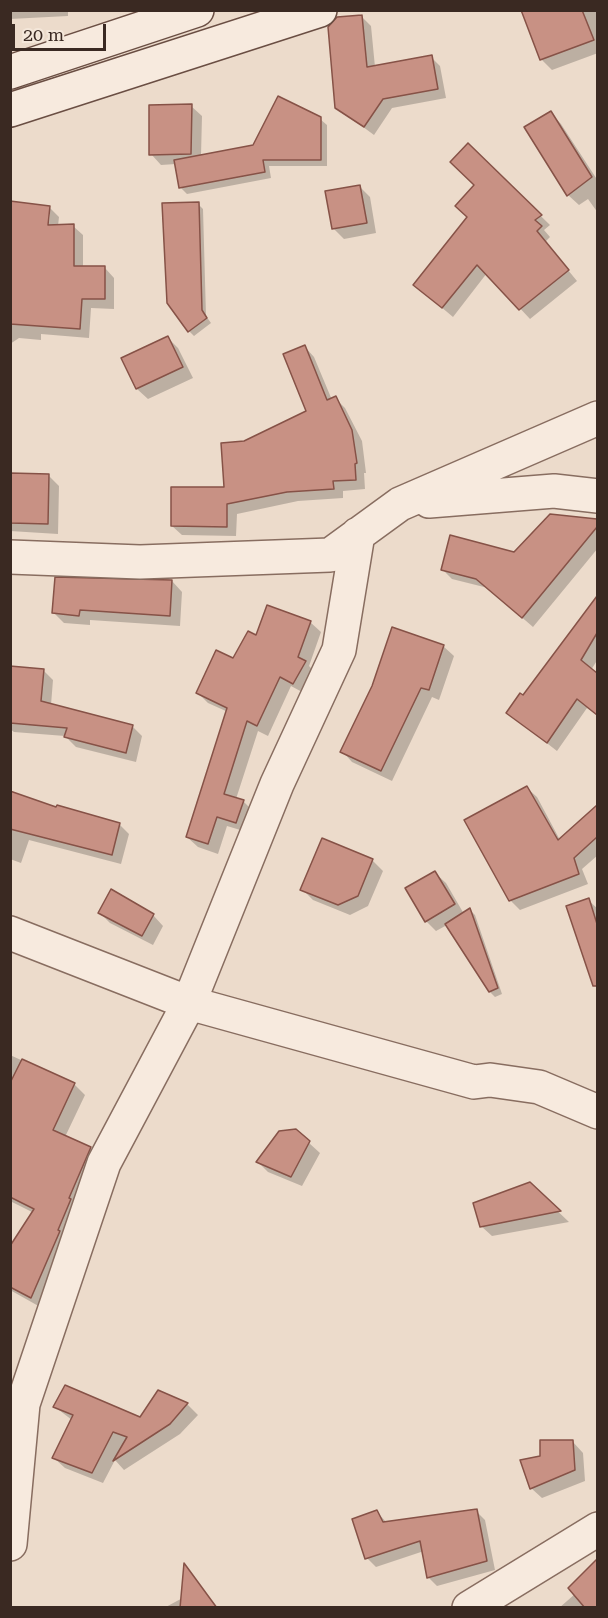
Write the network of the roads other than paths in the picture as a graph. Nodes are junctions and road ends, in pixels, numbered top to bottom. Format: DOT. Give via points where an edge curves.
graph roads {
  1 [pos="197,10"];
  2 [pos="320,10"];
  3 [pos="10,72"];
  4 [pos="10,110"];
  5 [pos="597,418"];
  6 [pos="597,496"];
  7 [pos="400,504"];
  8 [pos="358,534"];
  9 [pos="10,557"];
  10 [pos="10,933"];
  11 [pos="189,1003"];
  12 [pos="597,1112"];
  13 [pos="597,1529"];
  14 [pos="10,1544"];
  15 [pos="469,1608"];
  1 -- 3 [label="street"];
  2 -- 4 [label="street"];
  5 -- 7 [label="street"];
  6 -- 7 [label="street" via="554,490"];
  7 -- 8 [label="street"];
  8 -- 9 [label="street" via="330,555 140,562"];
  8 -- 11 [label="street" via="339,650 277,784"];
  10 -- 11 [label="street"];
  11 -- 12 [label="street" via="474,1082 490,1080 539,1088"];
  11 -- 14 [label="street" via="104,1163 23,1404"];
  13 -- 15 [label="street"];
}
